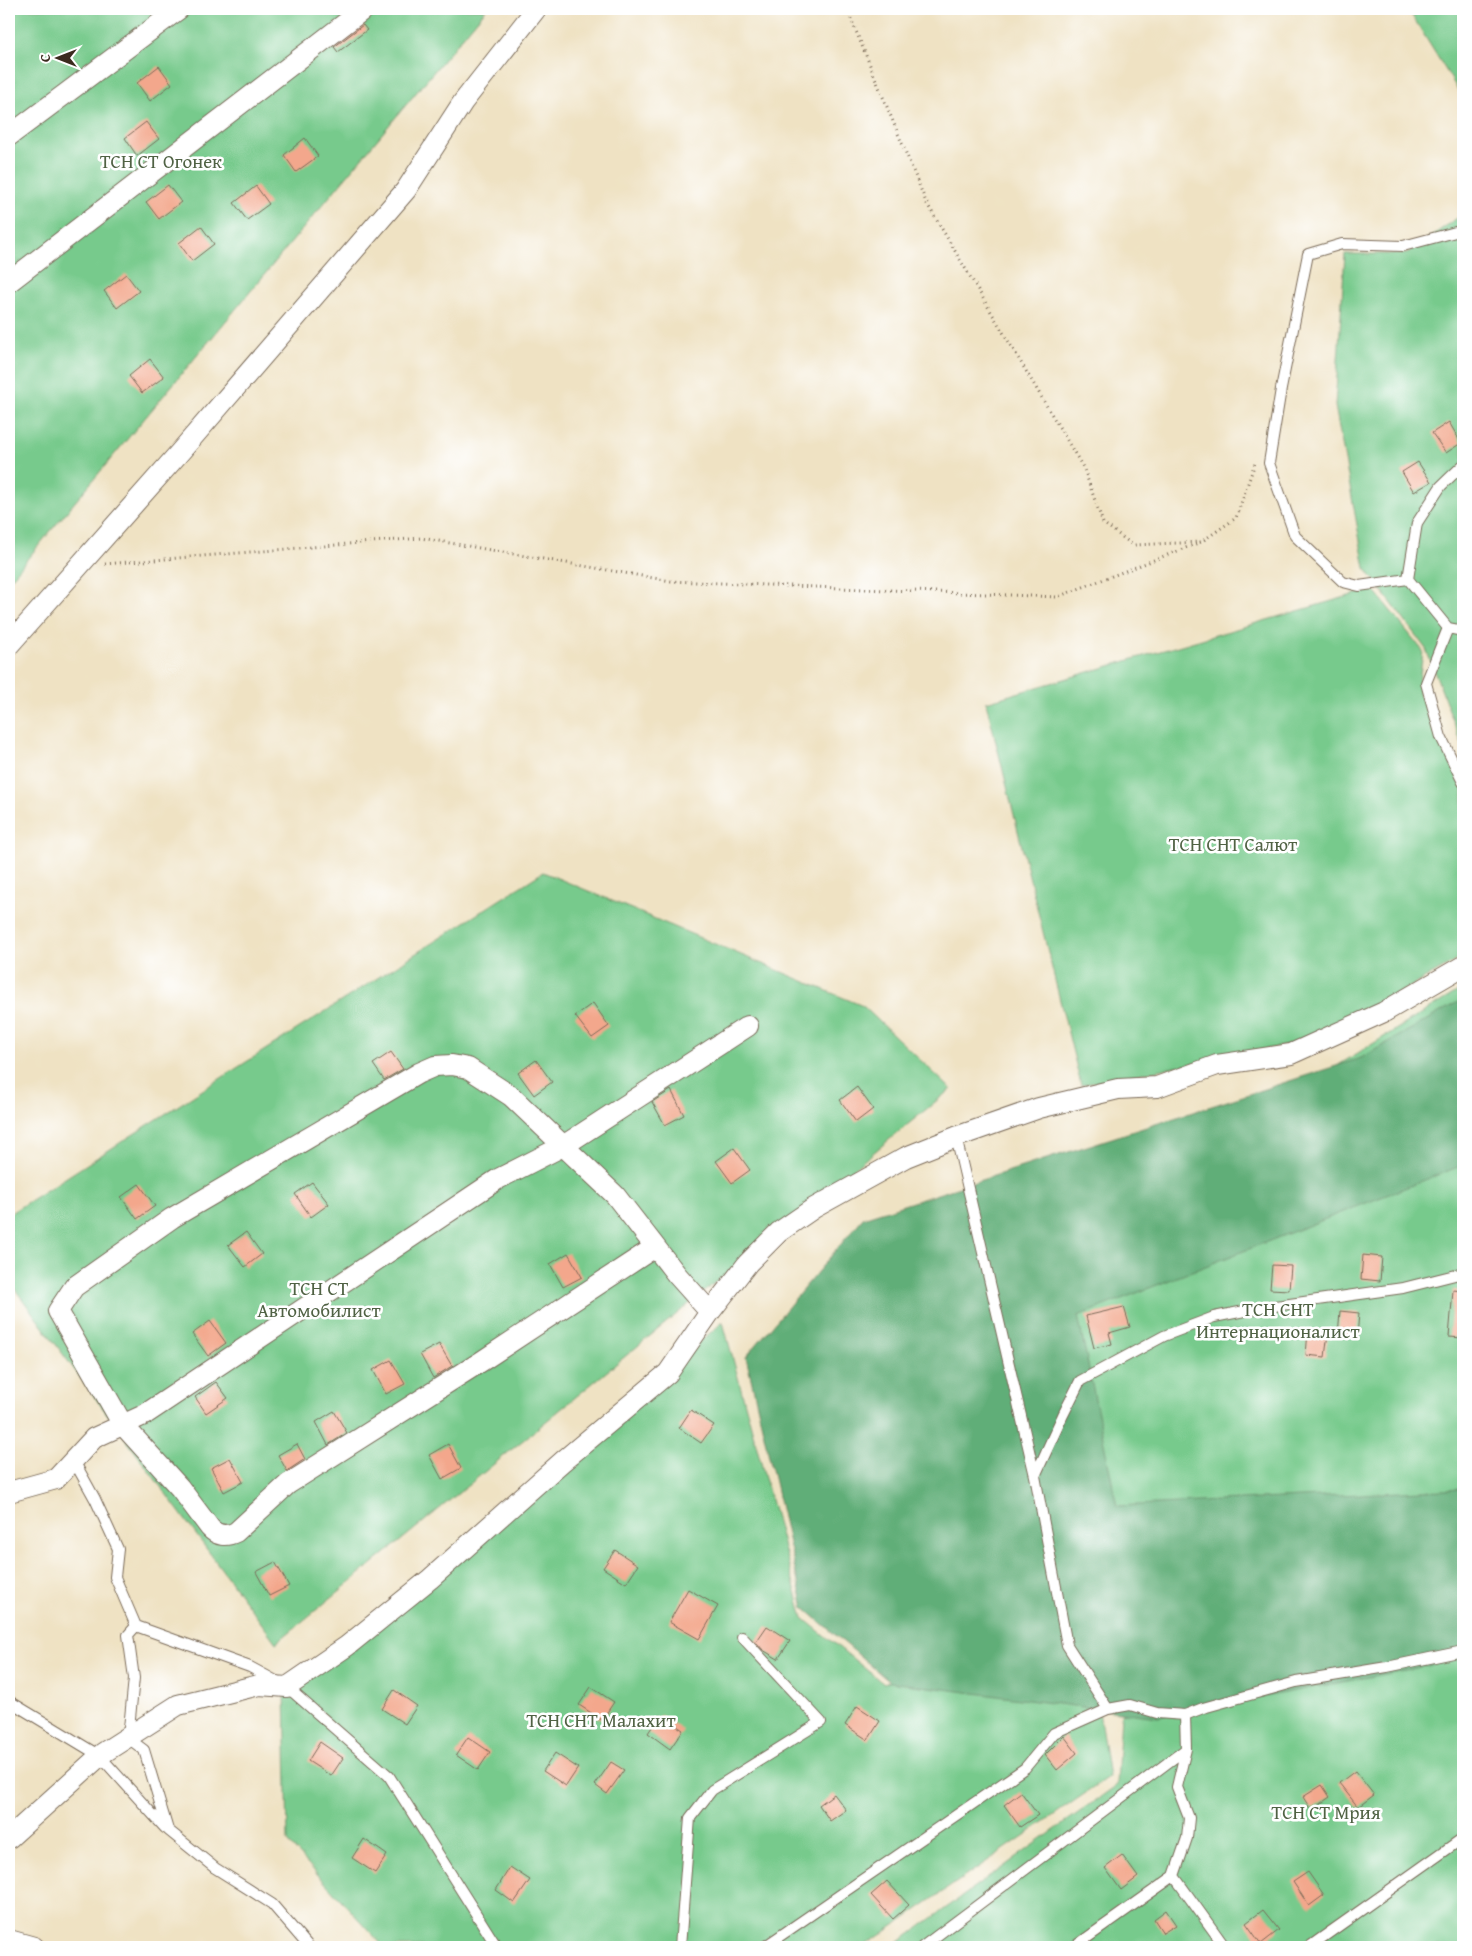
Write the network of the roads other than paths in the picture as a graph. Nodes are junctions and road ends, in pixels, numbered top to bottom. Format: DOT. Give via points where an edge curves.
graph roads {
  1 [pos="179,9"];
  2 [pos="364,9"];
  3 [pos="536,9"];
  4 [pos="9,136"];
  5 [pos="1463,230"];
  6 [pos="9,282"];
  7 [pos="1463,465"];
  8 [pos="1408,578"];
  9 [pos="1448,628"];
  10 [pos="1463,631"];
  11 [pos="9,645"];
  12 [pos="1463,782"];
  13 [pos="1463,966"];
  14 [pos="748,1026"];
  15 [pos="956,1137"];
  16 [pos="563,1146"];
  17 [pos="655,1247"];
  18 [pos="1463,1273"];
  19 [pos="710,1312"];
  20 [pos="123,1425"];
  21 [pos="74,1461"];
  22 [pos="1035,1476"];
  23 [pos="9,1492"];
  24 [pos="136,1626"];
  25 [pos="742,1637"];
  26 [pos="1463,1650"];
  27 [pos="287,1688"];
  28 [pos="9,1701"];
  29 [pos="1108,1709"];
  30 [pos="1185,1715"];
  31 [pos="128,1738"];
  32 [pos="1186,1749"];
  33 [pos="100,1756"];
  34 [pos="168,1830"];
  35 [pos="9,1838"];
  36 [pos="1463,1838"];
  37 [pos="1174,1876"];
  38 [pos="9,1940"];
  39 [pos="34,1947"];
  40 [pos="309,1947"];
  41 [pos="497,1947"];
  42 [pos="680,1947"];
  43 [pos="764,1947"];
  44 [pos="922,1947"];
  45 [pos="1074,1947"];
  46 [pos="1225,1947"];
  47 [pos="1309,1947"];
  1 -- 4 [label="street"];
  2 -- 6 [label="street"];
  3 -- 11 [label="street" via="464,102 406,190"];
  5 -- 8 [label="lane" via="1403,246 1342,244 1308,254 1269,464 1295,536 1343,582 1359,586"];
  7 -- 8 [label="lane" via="1441,486 1417,524"];
  8 -- 9 [label="lane"];
  9 -- 10 [label="lane"];
  9 -- 12 [label="lane" via="1426,683 1440,737"];
  13 -- 15 [label="street" via="1384,1012 1291,1054 1217,1065 1158,1087 1118,1089 1039,1108"];
  14 -- 16 [label="street"];
  15 -- 19 [label="street" via="906,1157 814,1208 779,1232 748,1263"];
  15 -- 22 [label="lane"];
  16 -- 17 [label="street" via="615,1195"];
  16 -- 20 [label="street" via="498,1179 144,1415"];
  16 -- 20 [label="street" via="512,1096 468,1068 435,1066 172,1218 74,1287 58,1311"];
  17 -- 19 [label="street"];
  17 -- 20 [label="street" via="482,1362 288,1484 231,1535 214,1532 174,1481"];
  18 -- 22 [label="lane" via="1403,1288 1251,1310 1214,1318 1164,1336 1080,1381"];
  19 -- 27 [label="street" via="668,1373 430,1579 347,1646"];
  20 -- 21 [label="street" via="94,1438"];
  21 -- 23 [label="street" via="56,1479"];
  21 -- 24 [label="lane" via="118,1549 115,1577"];
  22 -- 29 [label="lane" via="1067,1646"];
  24 -- 27 [label="lane" via="250,1667"];
  24 -- 31 [label="lane" via="128,1635 134,1678"];
  25 -- 42 [label="lane" via="821,1722 712,1790 690,1818"];
  26 -- 30 [label="lane" via="1296,1682"];
  27 -- 31 [label="street" via="259,1685 178,1705"];
  27 -- 41 [label="lane" via="389,1776"];
  28 -- 33 [label="lane"];
  29 -- 30 [label="lane" via="1130,1705 1157,1714"];
  29 -- 43 [label="lane" via="1054,1733 1024,1768"];
  30 -- 32 [label="lane"];
  31 -- 33 [label="street"];
  31 -- 34 [label="lane" via="144,1750"];
  32 -- 37 [label="lane" via="1177,1787 1189,1818 1187,1838"];
  32 -- 44 [label="lane"];
  33 -- 34 [label="lane"];
  33 -- 35 [label="street"];
  34 -- 40 [label="lane" via="215,1868 272,1904"];
  36 -- 47 [label="lane"];
  37 -- 45 [label="lane"];
  37 -- 46 [label="lane"];
  38 -- 39 [label="street"];
}
